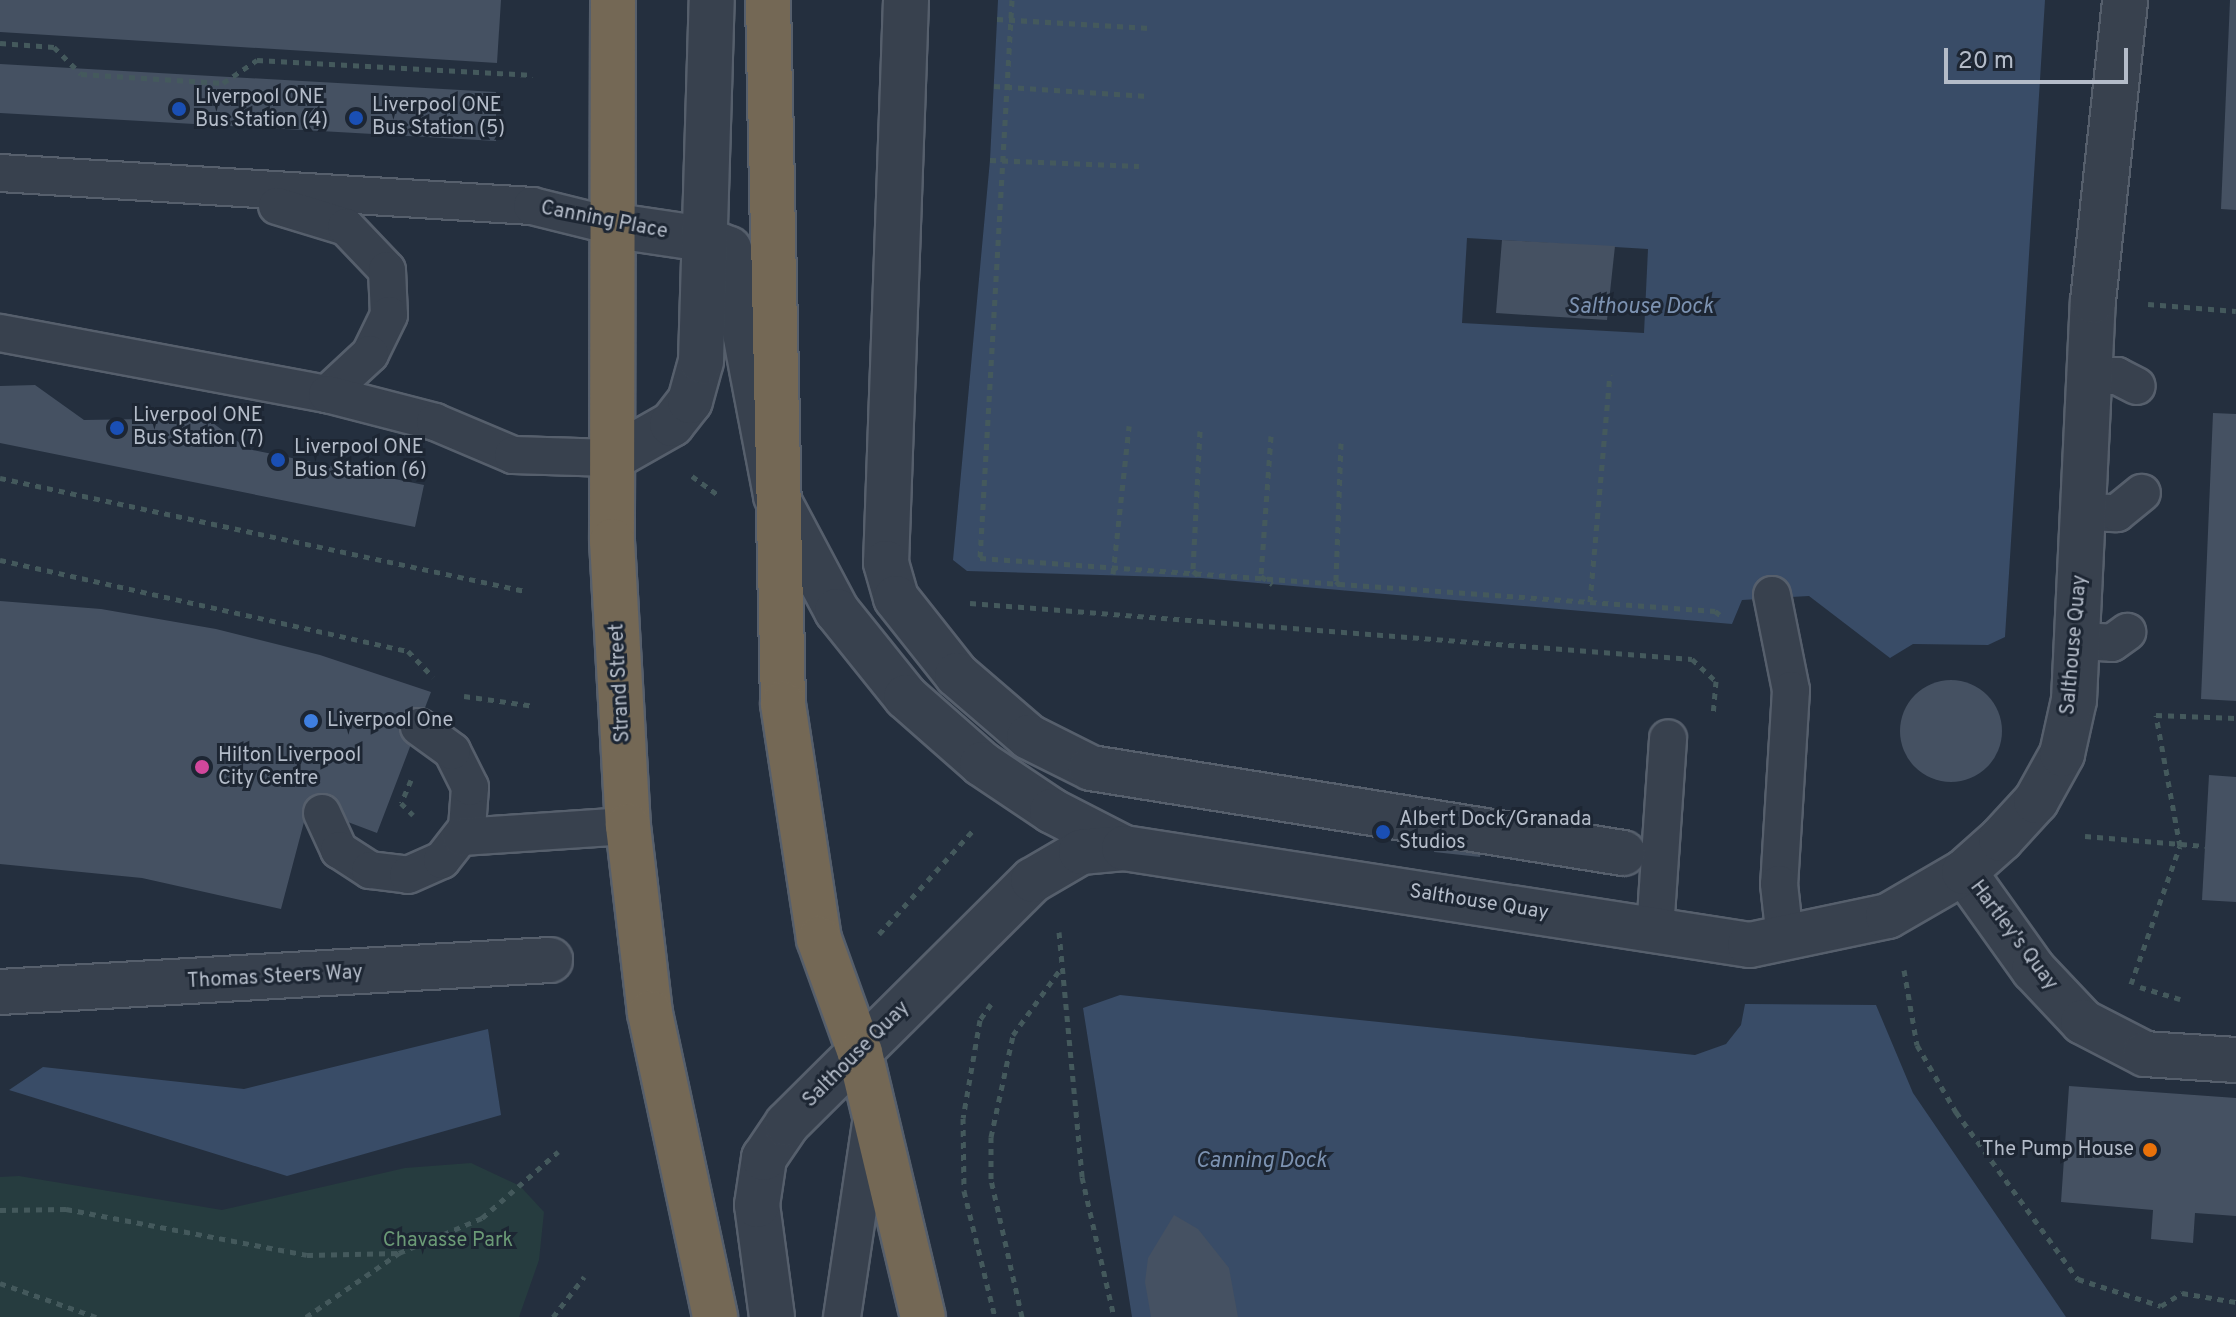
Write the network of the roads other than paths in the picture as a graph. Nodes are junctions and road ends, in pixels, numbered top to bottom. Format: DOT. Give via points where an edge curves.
graph roads {
  1 [pos="712,0"];
  2 [pos="768,0"];
  3 [pos="906,0"];
  4 [pos="2125,0"];
  5 [pos="612,20"];
  6 [pos="0,173"];
  7 [pos="226,190"];
  8 [pos="609,225"];
  9 [pos="704,239"];
  10 [pos="0,333"];
  11 [pos="2091,376"];
  12 [pos="2137,386"];
  13 [pos="327,394"];
  14 [pos="612,458"];
  15 [pos="776,496"];
  16 [pos="1772,595"];
  17 [pos="2127,632"];
  18 [pos="2079,641"];
  19 [pos="419,727"];
  20 [pos="1668,738"];
  21 [pos="322,813"];
  22 [pos="628,826"];
  23 [pos="461,837"];
  24 [pos="1124,848"];
  25 [pos="1623,853"];
  26 [pos="1964,872"];
  27 [pos="1655,930"];
  28 [pos="1785,939"];
  29 [pos="550,960"];
  30 [pos="0,992"];
  31 [pos="860,1053"];
  32 [pos="2236,1060"];
  33 [pos="873,1111"];
  34 [pos="715,1317"];
  35 [pos="772,1317"];
  36 [pos="842,1317"];
  37 [pos="923,1317"];
  1 -- 9 [label="street"];
  2 -- 15 [label="highway"];
  3 -- 25 [label="street" via="886,563 896,598 957,675 1029,737 1091,768"];
  4 -- 11 [label="street, Salthouse Quay" via="2099,231"];
  5 -- 8 [label="highway, Strand Street"];
  6 -- 7 [label="lane, Canning Place"];
  7 -- 8 [label="lane, Canning Place" via="532,206"];
  7 -- 13 [label="lane, Canning Place" via="346,227 387,270 389,315 370,354"];
  8 -- 9 [label="street, Canning Place"];
  8 -- 14 [label="highway, Strand Street"];
  9 -- 14 [label="street" via="701,361 690,401 672,424"];
  9 -- 15 [label="street" via="729,249"];
  10 -- 13 [label="lane"];
  11 -- 12 [label="lane" via="2117,376"];
  11 -- 18 [label="street, Salthouse Quay" via="2119,512"];
  13 -- 14 [label="lane" via="435,422 513,455"];
  14 -- 22 [label="highway, Strand Street"];
  15 -- 24 [label="street, Salthouse Quay" via="837,611 906,697 1002,778"];
  15 -- 31 [label="highway" via="788,735 819,939"];
  16 -- 28 [label="lane" via="1791,690 1779,884"];
  17 -- 18 [label="lane" via="2112,643"];
  18 -- 26 [label="street, Salthouse Quay" via="2062,754 2036,801"];
  19 -- 23 [label="lane" via="452,751 470,787 467,828"];
  20 -- 27 [label="lane"];
  21 -- 23 [label="lane" via="339,850 370,870 408,875 442,860"];
  22 -- 23 [label="lane"];
  22 -- 34 [label="highway, Strand Street" via="650,1013"];
  24 -- 27 [label="street, Salthouse Quay"];
  24 -- 31 [label="street, Salthouse Quay" via="1081,852 1033,880"];
  26 -- 28 [label="street, Salthouse Quay" via="1888,916"];
  26 -- 32 [label="street, Hartley's Quay" via="2034,970 2083,1022 2145,1054"];
  27 -- 28 [label="street, Salthouse Quay" via="1750,945"];
  29 -- 30 [label="street, Thomas Steers Way"];
  31 -- 33 [label="highway"];
  31 -- 35 [label="street, Salthouse Quay" via="787,1124 764,1158 757,1205"];
  33 -- 36 [label="lane"];
  33 -- 37 [label="highway"];
}
